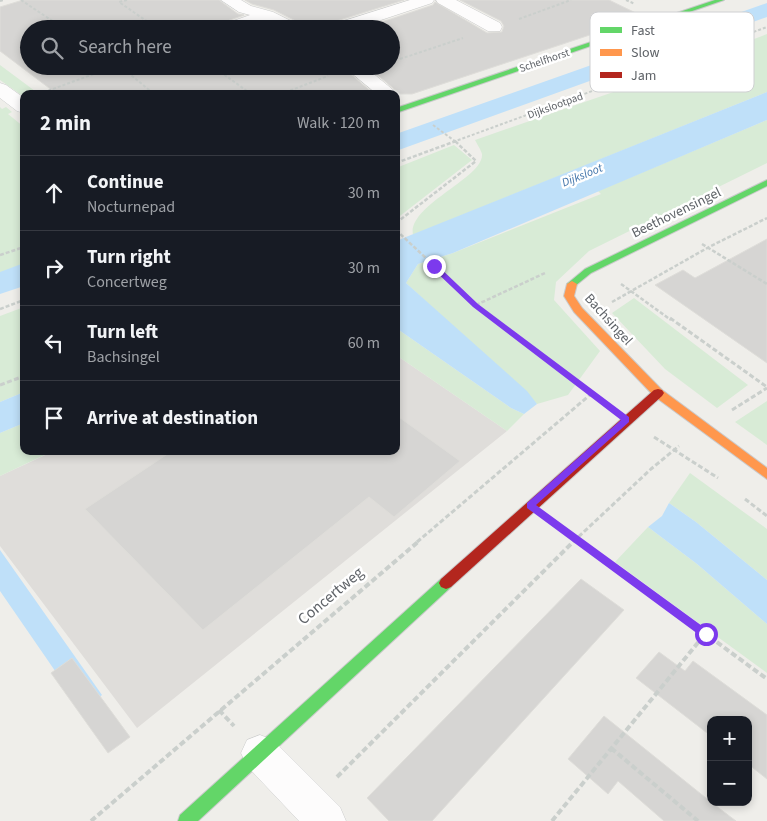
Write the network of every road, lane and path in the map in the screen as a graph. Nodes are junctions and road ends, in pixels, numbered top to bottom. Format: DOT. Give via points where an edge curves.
graph roads {
  1 [pos="4,0"];
  2 [pos="21,0"];
  3 [pos="127,0"];
  4 [pos="229,0"];
  5 [pos="426,0"];
  6 [pos="444,0"];
  7 [pos="721,0"];
  8 [pos="0,1"];
  9 [pos="685,12"];
  10 [pos="268,16"];
  11 [pos="51,20"];
  12 [pos="145,20"];
  13 [pos="256,20"];
  14 [pos="276,20"];
  15 [pos="365,20"];
  16 [pos="494,27"];
  17 [pos="767,27"];
  18 [pos="754,32"];
  19 [pos="590,43"];
  20 [pos="91,75"];
  21 [pos="131,75"];
  22 [pos="225,75"];
  23 [pos="332,75"];
  24 [pos="364,75"];
  25 [pos="0,89"];
  26 [pos="49,90"];
  27 [pos="149,90"];
  28 [pos="246,90"];
  29 [pos="292,90"];
  30 [pos="384,90"];
  31 [pos="590,92"];
  32 [pos="20,105"];
  33 [pos="400,106"];
  34 [pos="450,137"];
  35 [pos="455,141"];
  36 [pos="400,162"];
  37 [pos="764,188"];
  38 [pos="767,218"];
  39 [pos="400,220"];
  40 [pos="676,228"];
  41 [pos="400,234"];
  42 [pos="709,247"];
  43 [pos="20,248"];
  44 [pos="0,256"];
  45 [pos="597,266"];
  46 [pos="767,284"];
  47 [pos="630,290"];
  48 [pos="20,302"];
  49 [pos="476,305"];
  50 [pos="0,309"];
  51 [pos="586,319"];
  52 [pos="20,378"];
  53 [pos="0,385"];
  54 [pos="767,388"];
  55 [pos="658,393"];
  56 [pos="590,394"];
  57 [pos="626,420"];
  58 [pos="704,428"];
  59 [pos="674,450"];
  60 [pos="767,474"];
  61 [pos="723,482"];
  62 [pos="738,493"];
  63 [pos="530,506"];
  64 [pos="767,516"];
  65 [pos="576,540"];
  66 [pos="706,634"];
  67 [pos="767,679"];
  68 [pos="611,748"];
  69 [pos="260,753"];
  70 [pos="318,812"];
  71 [pos="91,821"];
  72 [pos="186,821"];
  73 [pos="552,821"];
  74 [pos="698,821"];
  1 -- 8 [label="path"];
  2 -- 11 [label="path"];
  3 -- 12 [label="path" via="119,2"];
  4 -- 10 [label="street"];
  5 -- 15 [label="street"];
  6 -- 16 [label="street"];
  7 -- 9 [label="street, Schelfhorst"];
  10 -- 13 [label="street"];
  10 -- 14 [label="street"];
  17 -- 18 [label="path, Dijkslootpad"];
  19 -- 33 [label="street, Schelfhorst"];
  20 -- 26 [label="path"];
  21 -- 27 [label="path"];
  22 -- 28 [label="path"];
  23 -- 29 [label="path"];
  24 -- 30 [label="street"];
  25 -- 32 [label="street"];
  31 -- 35 [label="path, Dijkslootpad"];
  34 -- 35 [label="path"];
  35 -- 36 [label="path, Dijkslootpad"];
  35 -- 39 [label="path" via="476,161"];
  37 -- 40 [label="street, Beethovensingel"];
  38 -- 42 [label="path"];
  40 -- 42 [label="path"];
  40 -- 45 [label="street, Beethovensingel"];
  41 -- 49 [label="path"];
  42 -- 46 [label="path"];
  42 -- 47 [label="path"];
  43 -- 44 [label="path"];
  45 -- 47 [label="path"];
  45 -- 49 [label="path" via="577,256"];
  45 -- 51 [label="street, Bachsingel" via="572,282 569,296"];
  47 -- 51 [label="path"];
  47 -- 54 [label="path"];
  48 -- 50 [label="path"];
  49 -- 56 [label="path"];
  51 -- 55 [label="street, Bachsingel"];
  52 -- 53 [label="path"];
  54 -- 58 [label="path"];
  55 -- 57 [label="street"];
  55 -- 58 [label="street, Bachsingel"];
  56 -- 57 [label="path"];
  56 -- 71 [label="path, Concertweg"];
  57 -- 59 [label="path"];
  57 -- 63 [label="street"];
  58 -- 59 [label="path"];
  58 -- 60 [label="street, Bachsingel"];
  59 -- 61 [label="path"];
  59 -- 65 [label="path"];
  62 -- 64 [label="path"];
  63 -- 65 [label="path"];
  63 -- 69 [label="street"];
  65 -- 66 [label="path"];
  65 -- 70 [label="path"];
  66 -- 67 [label="path"];
  66 -- 68 [label="path"];
  68 -- 73 [label="path"];
  68 -- 74 [label="path"];
  69 -- 70 [label="street"];
  69 -- 72 [label="street"];
}
